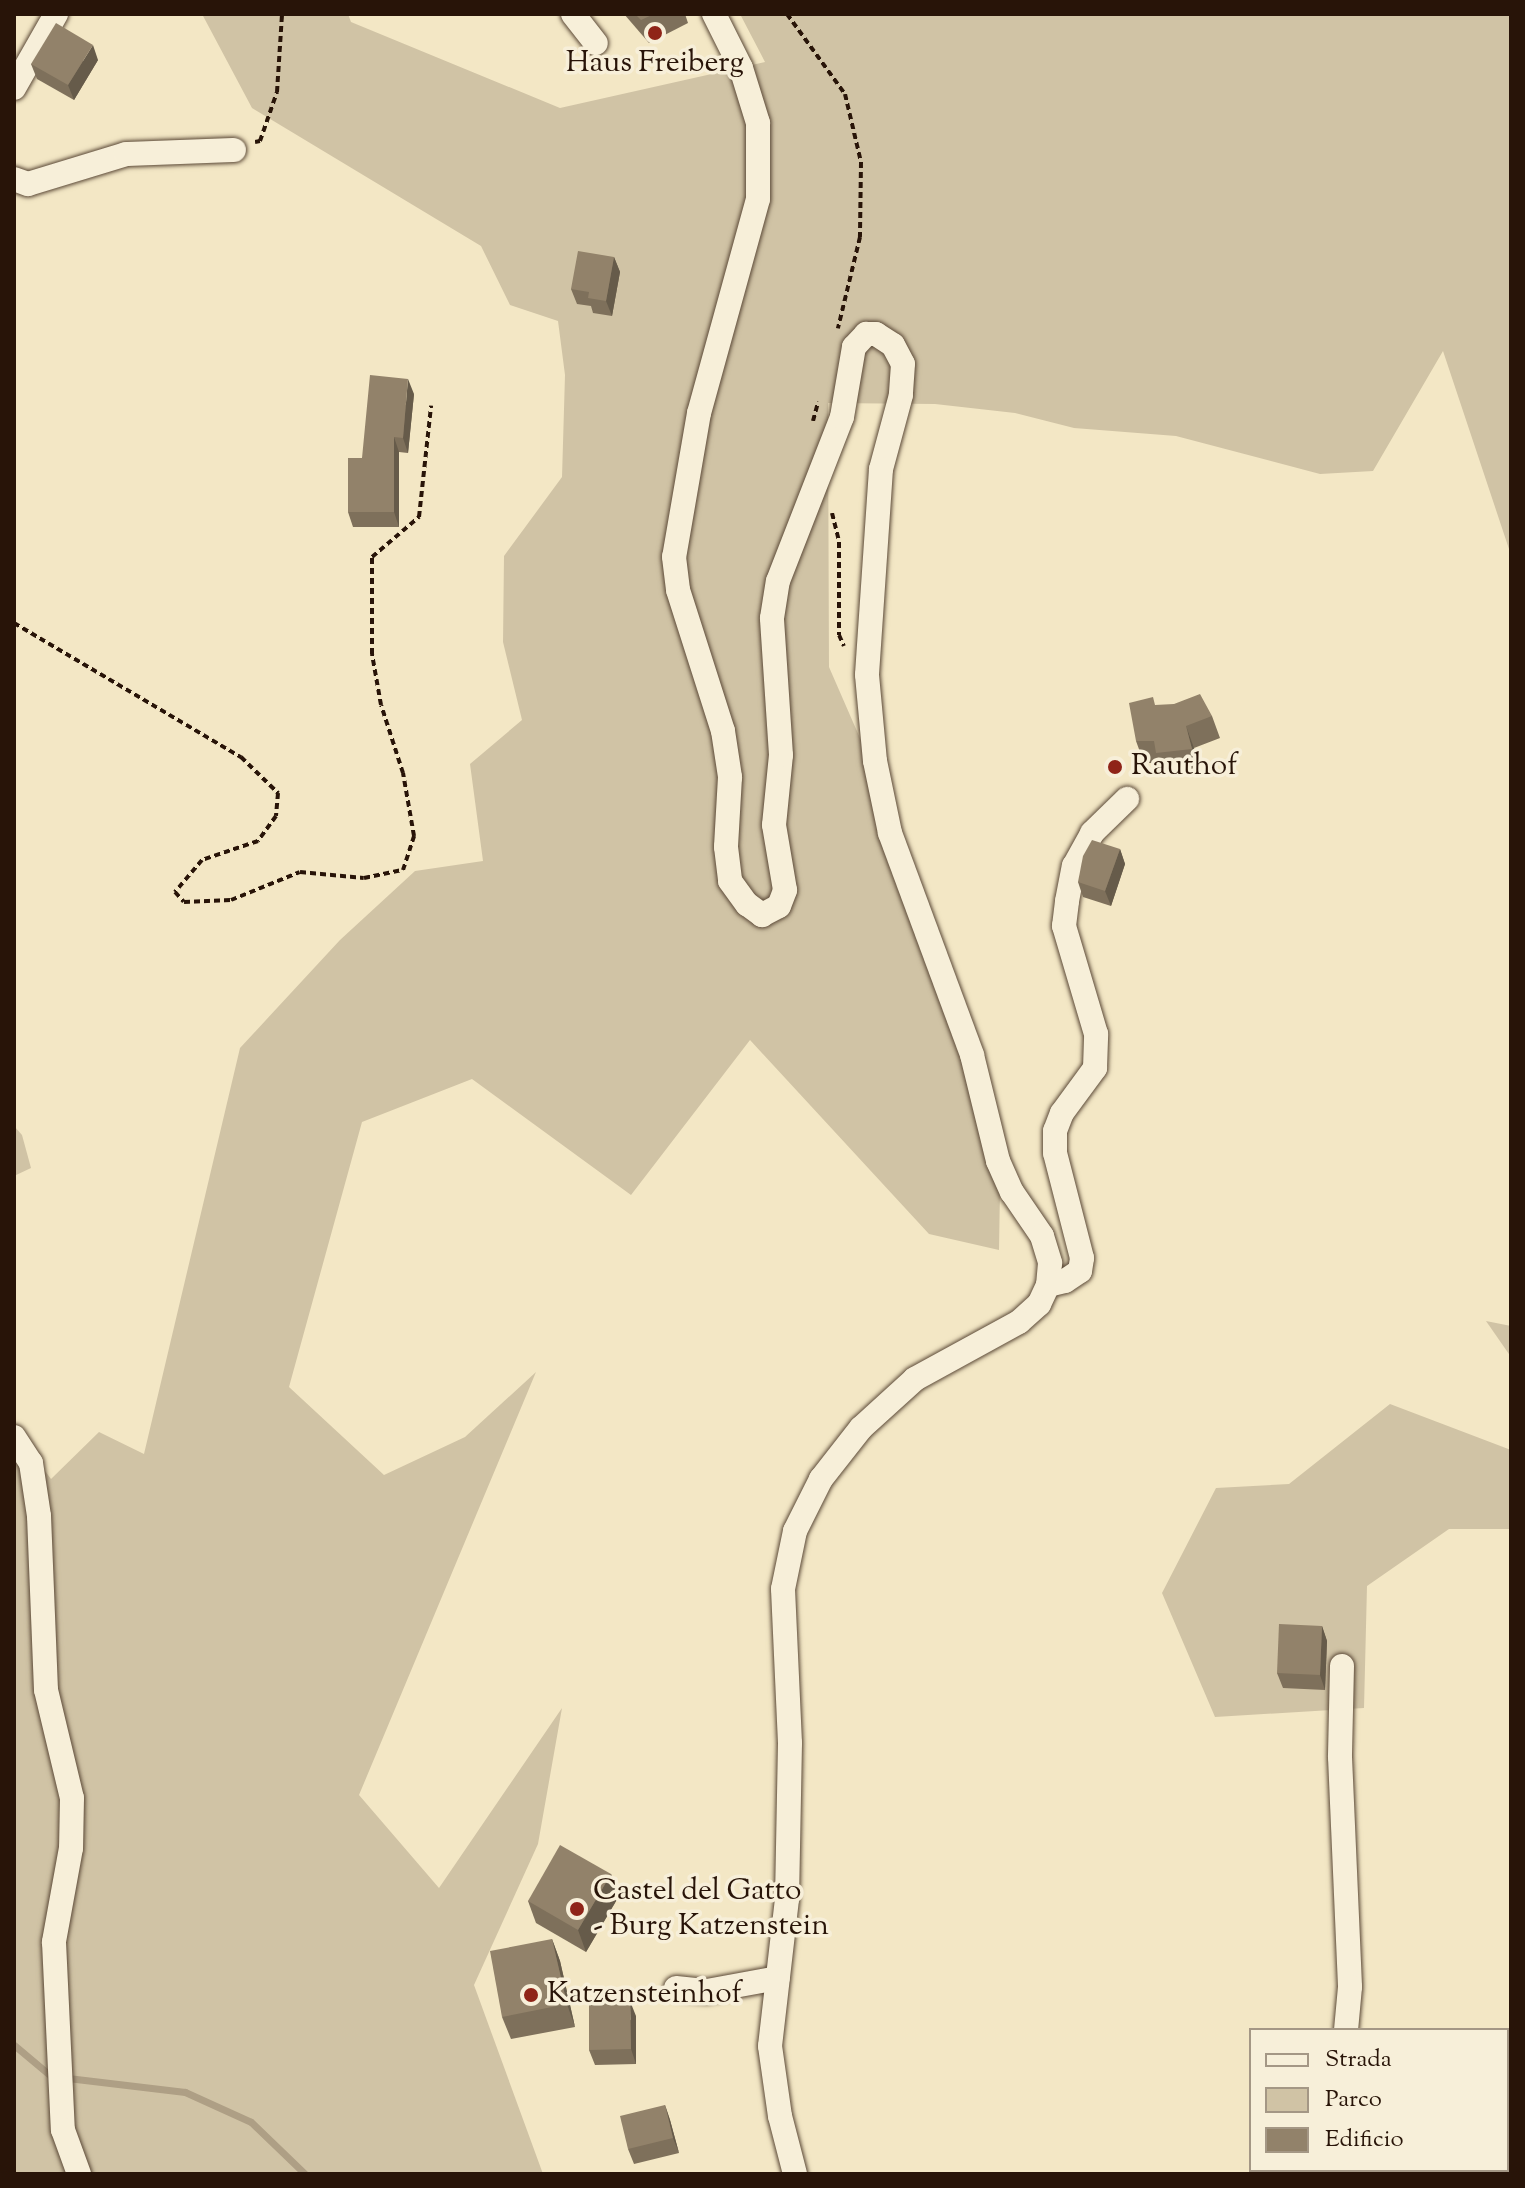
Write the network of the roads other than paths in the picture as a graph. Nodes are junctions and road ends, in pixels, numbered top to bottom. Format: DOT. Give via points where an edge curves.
graph roads {
  1 [pos="56,14"];
  2 [pos="573,14"];
  3 [pos="714,14"];
  4 [pos="596,43"];
  5 [pos="14,88"];
  6 [pos="234,150"];
  7 [pos="14,179"];
  8 [pos="1127,799"];
  9 [pos="1048,1285"];
  10 [pos="14,1437"];
  11 [pos="1342,1666"];
  12 [pos="778,1978"];
  13 [pos="676,1988"];
  14 [pos="1346,2028"];
  15 [pos="79,2174"];
  16 [pos="795,2174"];
  1 -- 5 [label="street"];
  2 -- 4 [label="street"];
  3 -- 9 [label="street" via="741,68 758,123 758,199 699,413 674,557 678,590 723,731 730,777 730,881 762,915 779,906 785,890 774,825 781,755 772,618 778,581 842,417 854,347 866,334 876,334 893,345 903,364 901,395 881,469 867,675 875,761 890,833 972,1055 998,1161 1042,1236 1050,1263"];
  6 -- 7 [label="street" via="126,154 28,184"];
  8 -- 9 [label="street" via="1092,833 1074,866 1067,901 1064,926 1096,1034 1095,1068 1055,1131 1055,1153 1082,1258 1080,1271"];
  9 -- 12 [label="street" via="1039,1304 1019,1322 915,1379 861,1428 821,1479 795,1531 783,1589 790,1743 787,1899"];
  10 -- 15 [label="street" via="31,1463 39,1516 46,1690 72,1798 71,1848 54,1942 63,2130"];
  11 -- 14 [label="street" via="1340,1757 1350,1987"];
  12 -- 13 [label="street" via="707,1991"];
  12 -- 16 [label="street" via="770,2046"];
}
